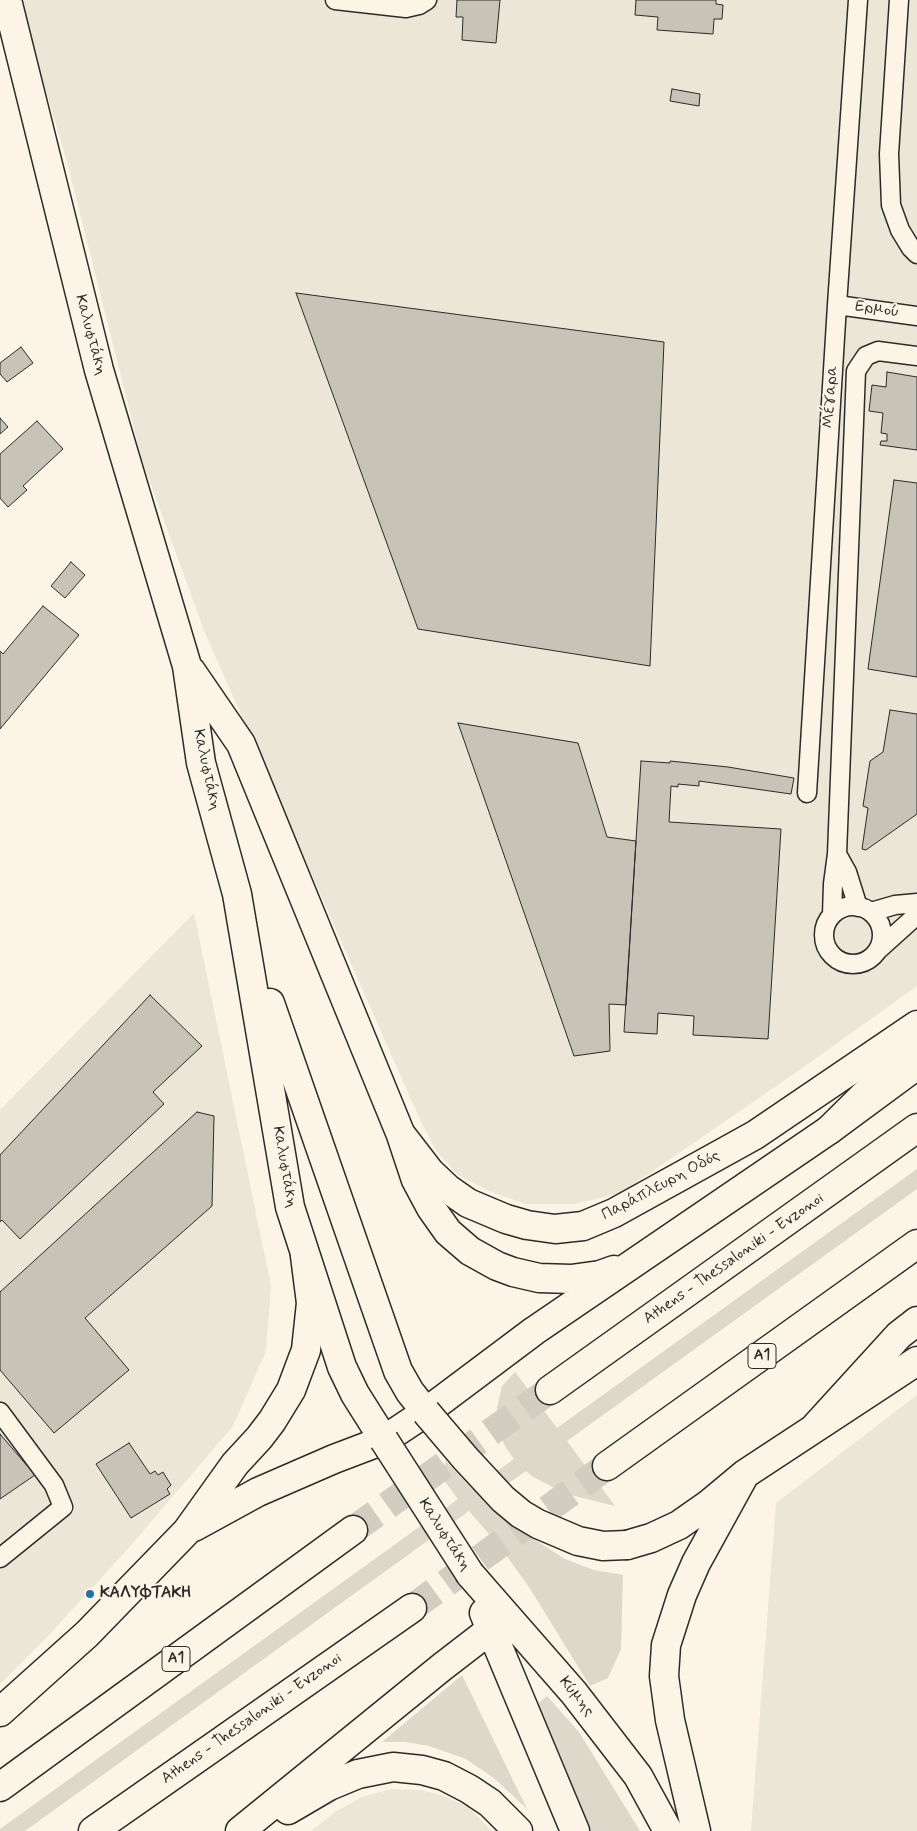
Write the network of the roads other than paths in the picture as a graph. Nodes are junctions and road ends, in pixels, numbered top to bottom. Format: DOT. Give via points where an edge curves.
graph roads {
  1 [pos="7,0"];
  2 [pos="335,0"];
  3 [pos="427,0"];
  4 [pos="858,0"];
  5 [pos="899,0"];
  6 [pos="917,254"];
  7 [pos="837,305"];
  8 [pos="917,316"];
  9 [pos="917,356"];
  10 [pos="187,666"];
  11 [pos="807,793"];
  12 [pos="837,854"];
  13 [pos="237,894"];
  14 [pos="917,903"];
  15 [pos="864,909"];
  16 [pos="917,914"];
  17 [pos="832,915"];
  18 [pos="878,950"];
  19 [pos="917,1024"];
  20 [pos="917,1043"];
  21 [pos="917,1066"];
  22 [pos="917,1128"];
  23 [pos="829,1130"];
  24 [pos="401,1135"];
  25 [pos="917,1244"];
  26 [pos="649,1252"];
  27 [pos="305,1256"];
  28 [pos="917,1321"];
  29 [pos="917,1361"];
  30 [pos="550,1390"];
  31 [pos="0,1412"];
  32 [pos="426,1412"];
  33 [pos="816,1426"];
  34 [pos="384,1440"];
  35 [pos="607,1466"];
  36 [pos="745,1474"];
  37 [pos="353,1530"];
  38 [pos="187,1531"];
  39 [pos="0,1558"];
  40 [pos="470,1574"];
  41 [pos="412,1608"];
  42 [pos="500,1624"];
  43 [pos="1,1709"];
  44 [pos="0,1787"];
  45 [pos="93,1831"];
  46 [pos="240,1831"];
  47 [pos="256,1831"];
  48 [pos="518,1831"];
  49 [pos="575,1831"];
  50 [pos="668,1831"];
  51 [pos="696,1831"];
  1 -- 10 [label="main road, Καλυφτάκη" via="99,370"];
  2 -- 3 [label="lane" via="406,8"];
  4 -- 7 [label="lane, Μέγαρα"];
  5 -- 6 [label="lane" via="888,154 891,205 900,230"];
  7 -- 8 [label="lane, Ερμού"];
  7 -- 11 [label="lane, Μέγαρα"];
  9 -- 12 [label="lane" via="878,351 866,356 856,371"];
  10 -- 13 [label="main road, Καλυφτάκη" via="201,763"];
  10 -- 24 [label="main road, Καλυφτάκη" via="240,744"];
  12 -- 15 [label="lane"];
  12 -- 17 [label="lane"];
  13 -- 27 [label="main road, Καλυφτάκη" via="290,1208"];
  13 -- 32 [label="main road" via="278,1029 398,1371"];
  14 -- 15 [label="lane"];
  15 -- 17 [label="lane" via="844,907"];
  15 -- 18 [label="lane" via="880,923 882,937"];
  16 -- 18 [label="lane"];
  17 -- 18 [label="lane" via="825,927 824,941 830,953 841,962 855,964 868,960"];
  19 -- 24 [label="main road, Παράπλευρη Οδός" via="755,1135 614,1213 584,1226 555,1229 526,1225 468,1203 430,1172"];
  20 -- 23 [label="main road"];
  21 -- 23 [label="main road"];
  22 -- 30 [label="main road, Athens - Thessaloniki - Evzonoi"];
  23 -- 26 [label="main road"];
  24 -- 26 [label="main road" via="416,1180 436,1216 470,1252 497,1266 539,1278 571,1279 624,1266"];
  25 -- 35 [label="main road, Α1"];
  26 -- 32 [label="main road" via="520,1341"];
  27 -- 34 [label="main road, Καλυφτάκη" via="342,1367"];
  27 -- 38 [label="main road" via="311,1304 310,1326 306,1350 291,1390 272,1422 235,1464"];
  28 -- 33 [label="main road" via="898,1335"];
  29 -- 33 [label="main road"];
  31 -- 39 [label="lane" via="54,1484 63,1507"];
  32 -- 34 [label="main road"];
  32 -- 36 [label="main road, bridge" via="477,1472 521,1514 578,1541 603,1546 627,1545 679,1525"];
  33 -- 36 [label="main road"];
  34 -- 38 [label="main road" via="258,1492"];
  34 -- 40 [label="main road, Καλυφτάκη, bridge"];
  36 -- 51 [label="main road" via="696,1563 666,1645 664,1676 670,1720"];
  37 -- 44 [label="main road, Α1"];
  38 -- 43 [label="main road" via="87,1634"];
  40 -- 42 [label="main road, Κύμης"];
  41 -- 45 [label="main road, Athens - Thessaloniki - Evzonoi"];
  42 -- 46 [label="main road"];
  42 -- 49 [label="main road, Κύμης"];
  42 -- 50 [label="main road, Κύμης" via="574,1693 638,1776"];
  47 -- 48 [label="main road" via="329,1786 358,1774 394,1768 422,1770 453,1780 490,1803"];
}
